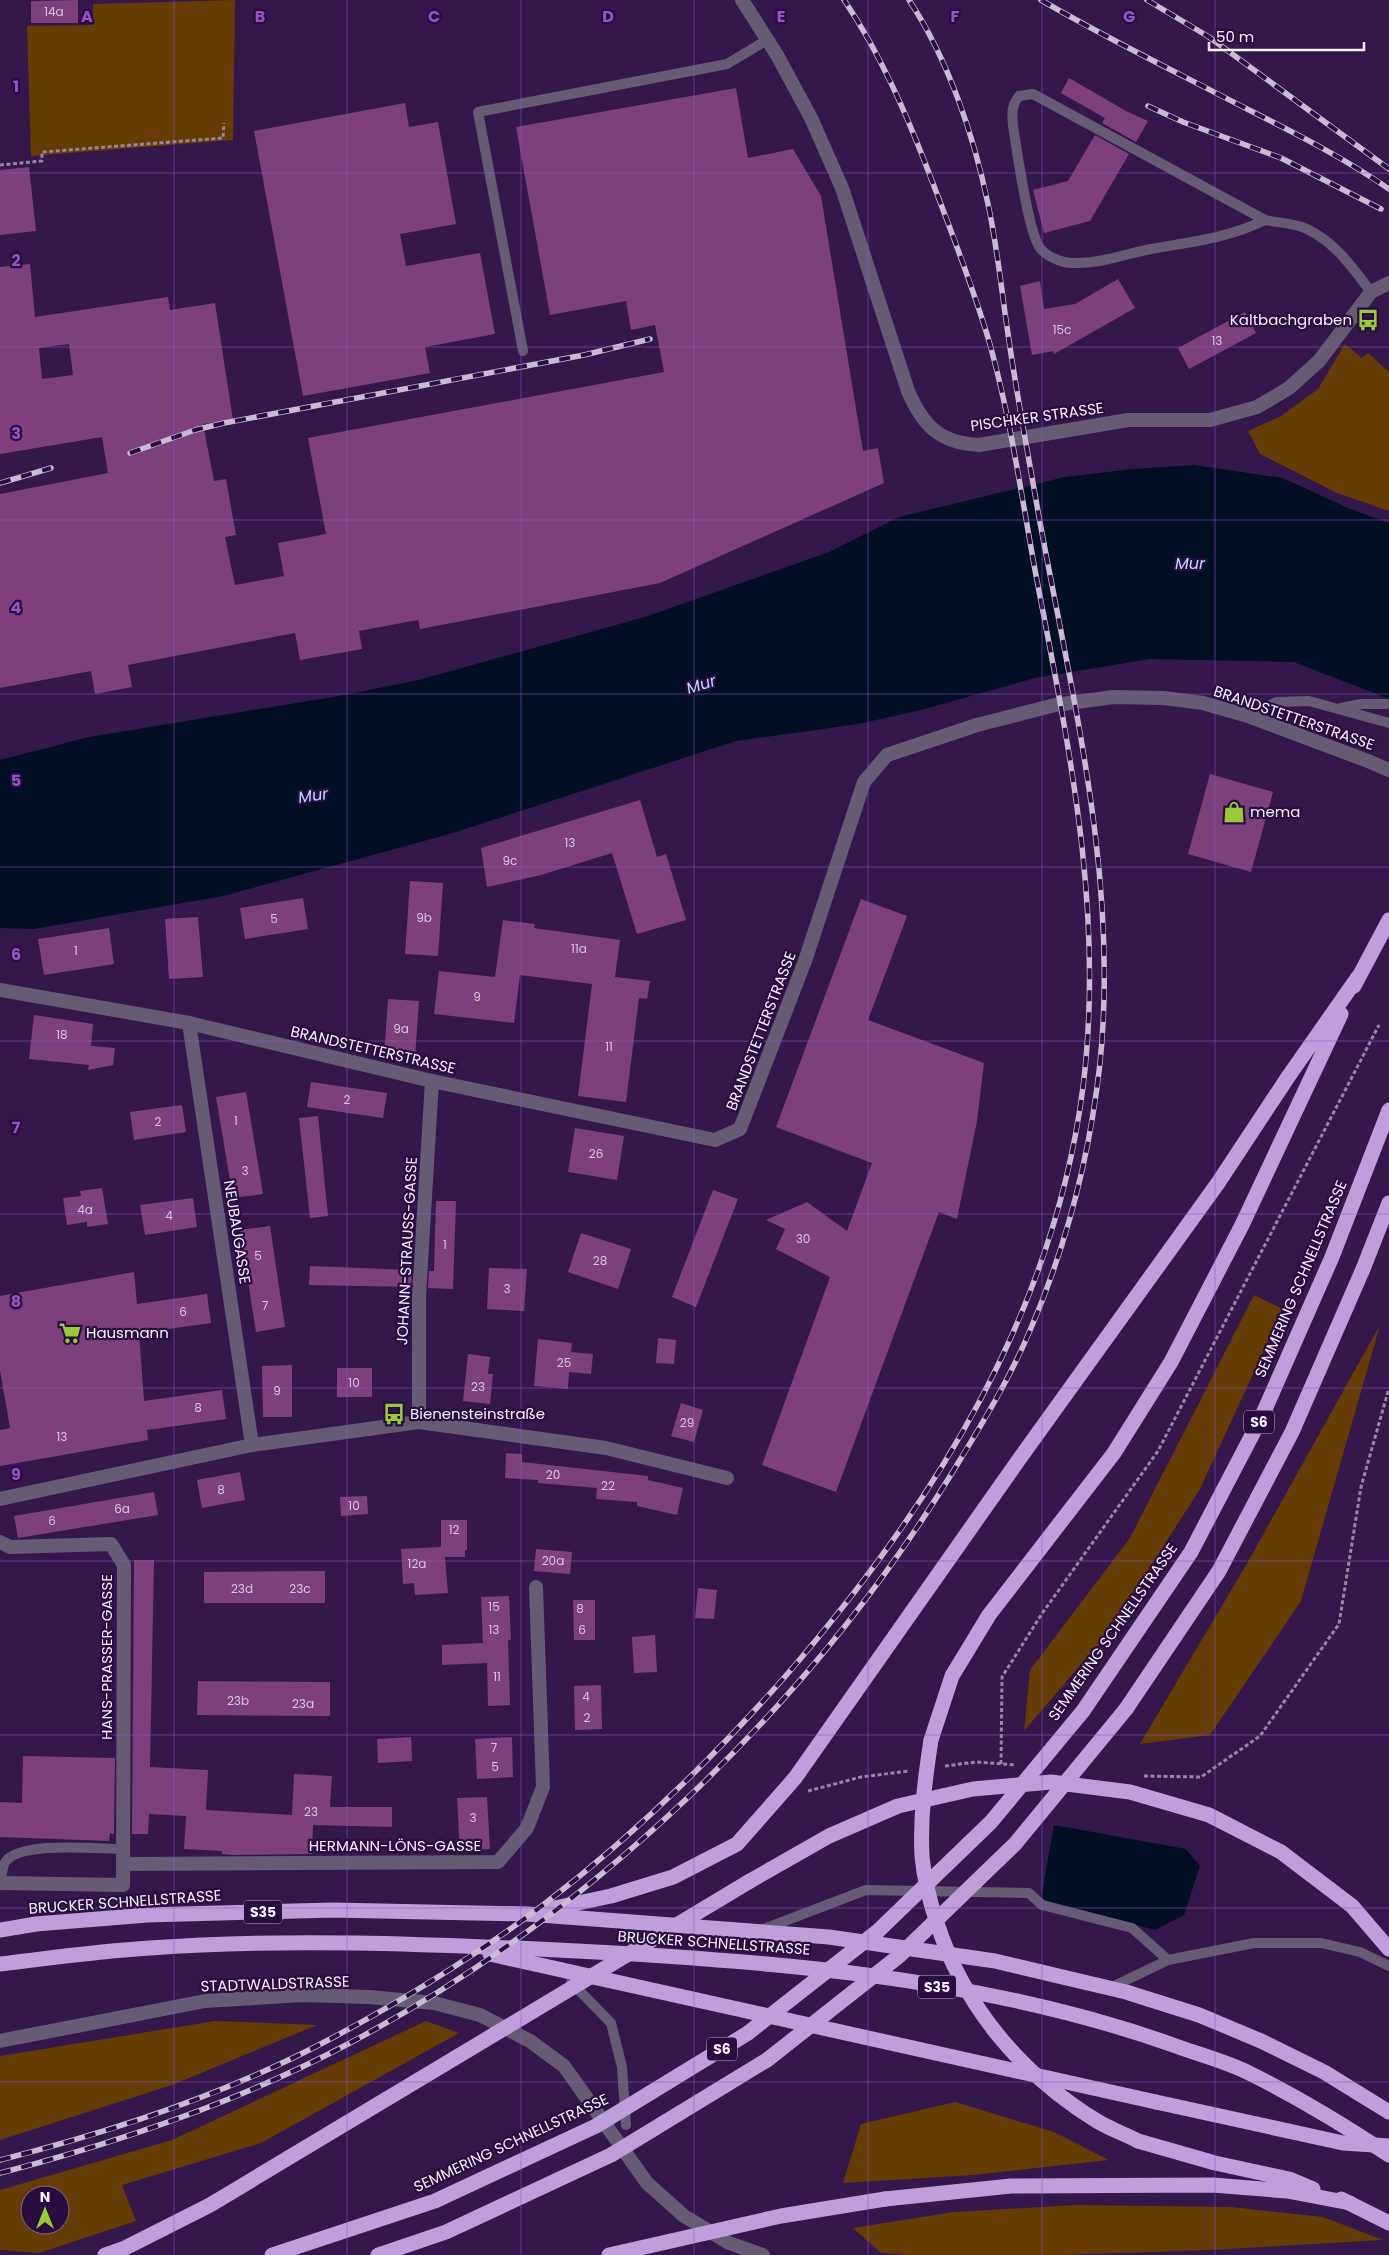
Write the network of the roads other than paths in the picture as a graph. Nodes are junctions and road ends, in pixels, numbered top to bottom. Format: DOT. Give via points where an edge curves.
graph roads {
  1 [pos="742,0"];
  2 [pos="767,40"];
  3 [pos="1265,220"];
  4 [pos="1389,283"];
  5 [pos="1371,292"];
  6 [pos="524,351"];
  7 [pos="1387,704"];
  8 [pos="1340,708"];
  9 [pos="1248,716"];
  10 [pos="1389,723"];
  11 [pos="1389,770"];
  12 [pos="1389,920"];
  13 [pos="1358,977"];
  14 [pos="0,990"];
  15 [pos="189,1023"];
  16 [pos="432,1082"];
  17 [pos="1389,1110"];
  18 [pos="1389,1203"];
  19 [pos="419,1422"];
  20 [pos="252,1445"];
  21 [pos="727,1478"];
  22 [pos="0,1499"];
  23 [pos="0,1542"];
  24 [pos="536,1588"];
  25 [pos="122,1849"];
  26 [pos="122,1864"];
  27 [pos="0,1883"];
  28 [pos="527,1914"];
  29 [pos="0,1930"];
  30 [pos="758,1932"];
  31 [pos="452,1945"];
  32 [pos="1389,1949"];
  33 [pos="1168,1960"];
  34 [pos="0,1964"];
  35 [pos="1389,1966"];
  36 [pos="560,1970"];
  37 [pos="1110,1988"];
  38 [pos="0,2041"];
  39 [pos="1389,2112"];
  40 [pos="626,2125"];
  41 [pos="1389,2146"];
  42 [pos="1389,2155"];
  43 [pos="1350,2203"];
  44 [pos="1389,2223"];
  45 [pos="106,2255"];
  46 [pos="272,2255"];
  47 [pos="378,2255"];
  48 [pos="609,2255"];
  49 [pos="763,2255"];
  1 -- 2 [label="street, PISCHKER STRASSE"];
  2 -- 5 [label="street, PISCHKER STRASSE" via="811,118 842,188 912,400 931,429 940,436 979,445 1128,420 1210,420 1257,407 1289,388 1319,361"];
  2 -- 6 [label="lane" via="727,64 478,112"];
  3 -- 3 [label="lane" via="1033,94 1019,96 1014,102 1013,126 1032,230 1039,247 1049,257 1072,263 1099,262 1150,249 1200,242 1247,229"];
  3 -- 5 [label="lane" via="1306,228 1333,245"];
  4 -- 5 [label="street, PISCHKER STRASSE"];
  7 -- 8 [label="lane"];
  8 -- 9 [label="lane" via="1309,701 1276,702"];
  8 -- 10 [label="lane"];
  9 -- 11 [label="street, BRANDSTETTERSTRASSE"];
  9 -- 16 [label="street, BRANDSTETTERSTRASSE" via="1203,703 1113,697 1055,704 1008,716 887,755 864,782 805,961 740,1129 715,1140"];
  12 -- 13 [label="highway"];
  13 -- 28 [label="highway" via="1218,1183 795,1778 737,1844 673,1878 611,1896"];
  13 -- 43 [label="highway, bridge" via="1242,1225 1172,1362 1114,1453 989,1615 952,1676 931,1740 921,1823 922,1858 930,1902 956,1971 997,2036 1024,2065 1061,2097 1099,2122 1138,2141 1289,2180"];
  14 -- 15 [label="street, BRANDSTETTERSTRASSE"];
  15 -- 16 [label="street, BRANDSTETTERSTRASSE"];
  15 -- 20 [label="street, NEUBAUGASSE"];
  16 -- 19 [label="street, JOHANN-STRAUSS-GASSE" via="419,1296"];
  17 -- 46 [label="highway, SEMMERING SCHNELLSTRASSE / S6, bridge" via="1332,1257 1262,1416 1191,1552 1083,1711 991,1822 878,1931 748,2033 596,2126 436,2201"];
  18 -- 47 [label="highway, S6, bridge" via="1292,1432 1219,1571 1126,1709 1008,1851 899,1956 766,2060 611,2155 446,2232"];
  19 -- 20 [label="street"];
  19 -- 21 [label="street" via="606,1448"];
  20 -- 22 [label="street"];
  23 -- 25 [label="street, HANS-PRASSER-GASSE" via="10,1546 111,1544 124,1566"];
  24 -- 26 [label="street, HERMANN-LÖNS-GASSE" via="543,1787 527,1828 498,1862"];
  25 -- 26 [label="street, HANS-PRASSER-GASSE"];
  25 -- 27 [label="lane" via="52,1848 15,1853 4,1862"];
  26 -- 27 [label="street, HANS-PRASSER-GASSE" via="122,1885"];
  28 -- 29 [label="highway, BRUCKER SCHNELLSTRASSE / S35" via="333,1910 147,1915"];
  28 -- 30 [label="highway, BRUCKER SCHNELLSTRASSE / S35"];
  30 -- 33 [label="lane" via="866,1890 1029,1893 1042,1905 1132,1928"];
  30 -- 37 [label="highway, BRUCKER SCHNELLSTRASSE / S35" via="829,1937 995,1961"];
  31 -- 34 [label="highway, BRUCKER SCHNELLSTRASSE / S35" via="270,1944 150,1948"];
  31 -- 36 [label="highway"];
  31 -- 42 [label="highway, BRUCKER SCHNELLSTRASSE / S35" via="632,1954 820,1969 991,1995 1117,2025 1245,2071"];
  32 -- 45 [label="highway, bridge" via="1352,1906 1281,1852 1209,1815 1130,1792 1051,1782 973,1789 898,1806 829,1836 750,1880 210,2204"];
  33 -- 35 [label="lane" via="1254,1943 1321,1943 1360,1952"];
  33 -- 37 [label="lane"];
  36 -- 40 [label="lane" via="611,2023 622,2067"];
  36 -- 41 [label="highway, bridge" via="1343,2143"];
  37 -- 39 [label="highway, BRUCKER SCHNELLSTRASSE / S35" via="1199,2015 1261,2041 1324,2072"];
  38 -- 49 [label="street, STADTWALDSTRASSE" via="205,2001 303,1995 434,2003 480,2015 530,2041 564,2066 647,2182 684,2216 729,2243"];
  43 -- 44 [label="highway"];
  43 -- 48 [label="highway, bridge" via="1287,2191 1214,2185 1011,2186 885,2199 781,2216"];
}
